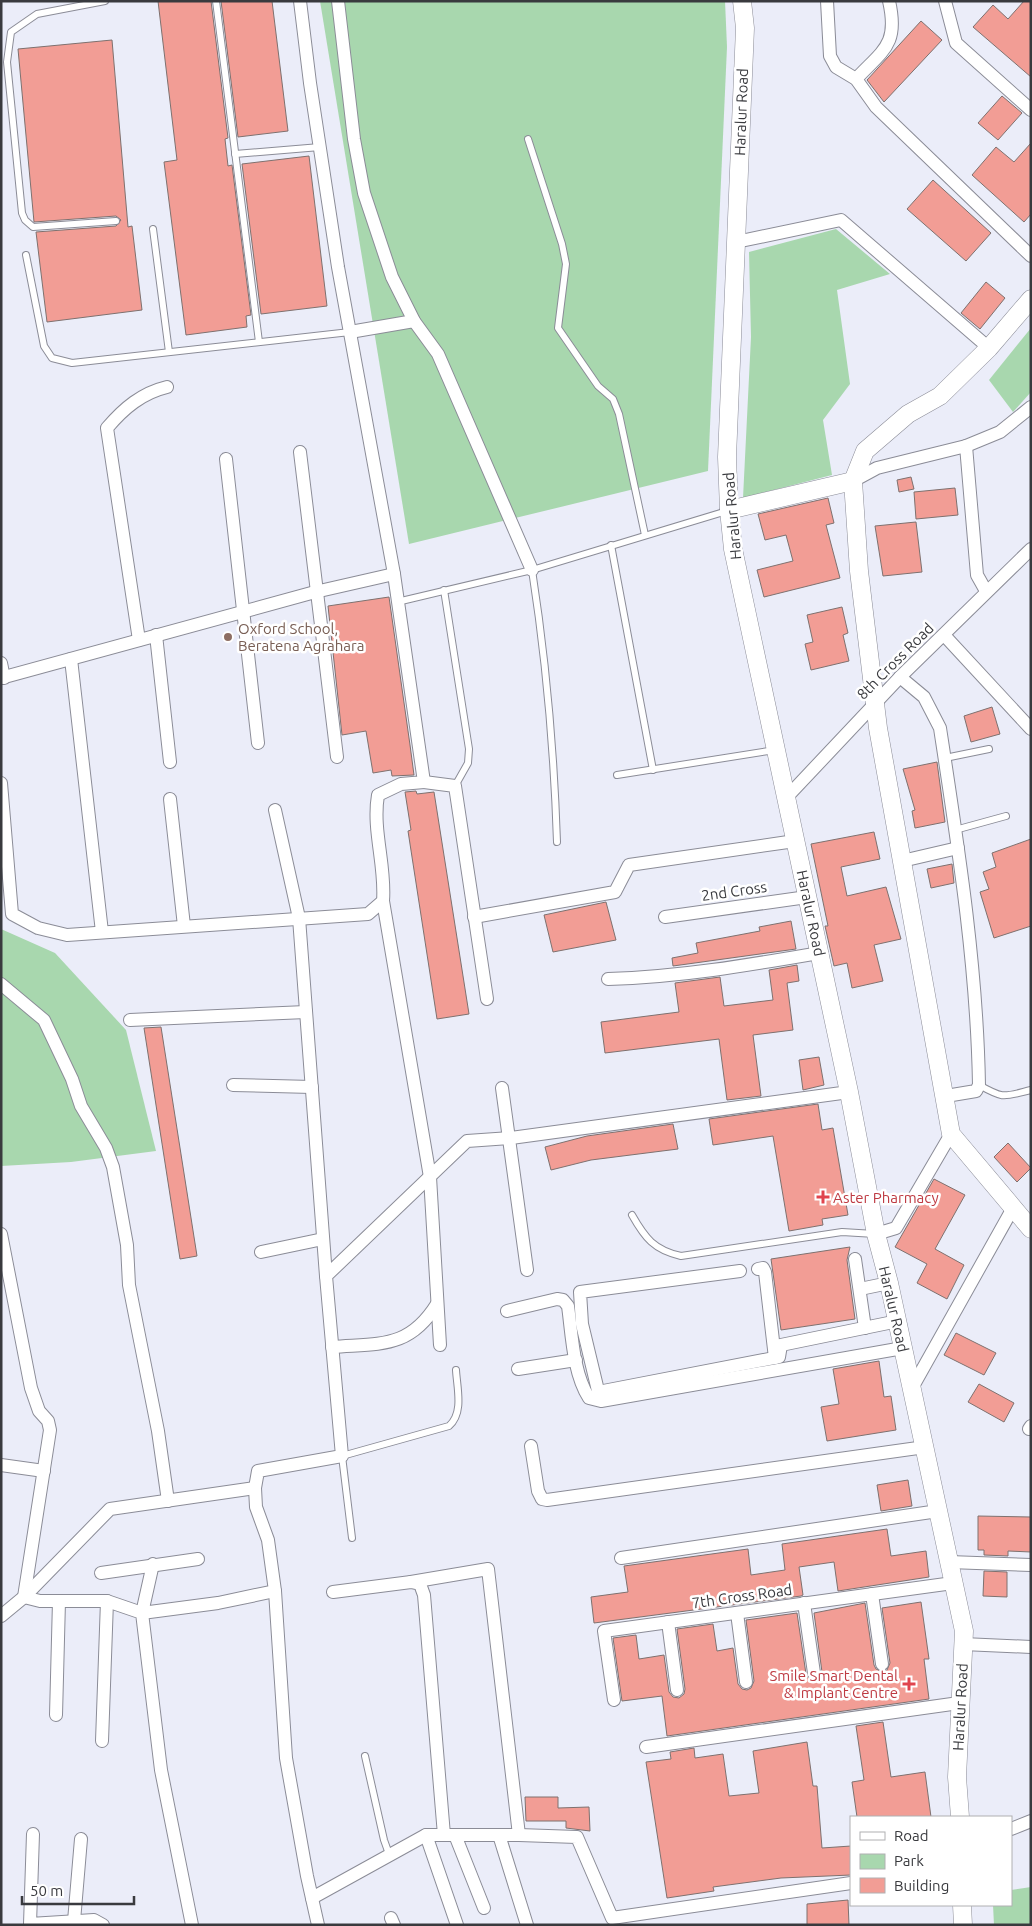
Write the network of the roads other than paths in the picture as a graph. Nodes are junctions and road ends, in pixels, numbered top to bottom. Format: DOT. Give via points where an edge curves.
graph roads {
  1 [pos="105,1"];
  2 [pos="216,1"];
  3 [pos="300,1"];
  4 [pos="338,1"];
  5 [pos="742,1"];
  6 [pos="827,1"];
  7 [pos="890,1"];
  8 [pos="945,1"];
  9 [pos="856,79"];
  10 [pos="1031,110"];
  11 [pos="528,138"];
  12 [pos="321,147"];
  13 [pos="235,154"];
  14 [pos="116,221"];
  15 [pos="153,229"];
  16 [pos="736,242"];
  17 [pos="26,255"];
  18 [pos="1031,256"];
  19 [pos="1031,299"];
  20 [pos="414,321"];
  21 [pos="350,332"];
  22 [pos="259,342"];
  23 [pos="989,348"];
  24 [pos="169,352"];
  25 [pos="167,386"];
  26 [pos="1031,407"];
  27 [pos="966,446"];
  28 [pos="300,452"];
  29 [pos="226,459"];
  30 [pos="852,481"];
  31 [pos="729,510"];
  32 [pos="645,535"];
  33 [pos="611,545"];
  34 [pos="1031,550"];
  35 [pos="532,570"];
  36 [pos="394,574"];
  37 [pos="444,590"];
  38 [pos="986,591"];
  39 [pos="316,592"];
  40 [pos="396,602"];
  41 [pos="244,611"];
  42 [pos="156,635"];
  43 [pos="944,635"];
  44 [pos="139,640"];
  45 [pos="72,659"];
  46 [pos="1,663"];
  47 [pos="900,677"];
  48 [pos="3,678"];
  49 [pos="875,704"];
  50 [pos="1031,728"];
  51 [pos="258,744"];
  52 [pos="990,749"];
  53 [pos="776,750"];
  54 [pos="337,757"];
  55 [pos="945,758"];
  56 [pos="170,762"];
  57 [pos="653,770"];
  58 [pos="617,775"];
  59 [pos="424,782"];
  60 [pos="1,783"];
  61 [pos="455,786"];
  62 [pos="786,798"];
  63 [pos="170,799"];
  64 [pos="275,810"];
  65 [pos="1006,816"];
  66 [pos="955,830"];
  67 [pos="795,841"];
  68 [pos="557,842"];
  69 [pos="958,848"];
  70 [pos="902,861"];
  71 [pos="807,897"];
  72 [pos="383,901"];
  73 [pos="7,913"];
  74 [pos="474,917"];
  75 [pos="665,917"];
  76 [pos="299,918"];
  77 [pos="184,926"];
  78 [pos="102,932"];
  79 [pos="820,953"];
  80 [pos="608,978"];
  81 [pos="1,984"];
  82 [pos="486,999"];
  83 [pos="306,1012"];
  84 [pos="130,1020"];
  85 [pos="233,1085"];
  86 [pos="979,1085"];
  87 [pos="312,1087"];
  88 [pos="502,1088"];
  89 [pos="1031,1090"];
  90 [pos="849,1092"];
  91 [pos="946,1096"];
  92 [pos="951,1134"];
  93 [pos="510,1138"];
  94 [pos="430,1177"];
  95 [pos="1013,1208"];
  96 [pos="632,1215"];
  97 [pos="1031,1229"];
  98 [pos="1,1234"];
  99 [pos="876,1234"];
  100 [pos="324,1239"];
  101 [pos="260,1252"];
  102 [pos="855,1259"];
  103 [pos="758,1269"];
  104 [pos="527,1270"];
  105 [pos="740,1271"];
  106 [pos="326,1276"];
  107 [pos="889,1283"];
  108 [pos="860,1289"];
  109 [pos="437,1304"];
  110 [pos="507,1311"];
  111 [pos="898,1321"];
  112 [pos="865,1328"];
  113 [pos="440,1345"];
  114 [pos="332,1347"];
  115 [pos="903,1348"];
  116 [pos="775,1358"];
  117 [pos="576,1360"];
  118 [pos="518,1369"];
  119 [pos="456,1370"];
  120 [pos="912,1388"];
  121 [pos="599,1396"];
  122 [pos="531,1446"];
  123 [pos="924,1447"];
  124 [pos="342,1456"];
  125 [pos="1,1465"];
  126 [pos="44,1472"];
  127 [pos="255,1488"];
  128 [pos="168,1501"];
  129 [pos="938,1511"];
  130 [pos="352,1538"];
  131 [pos="621,1558"];
  132 [pos="198,1559"];
  133 [pos="949,1562"];
  134 [pos="153,1564"];
  135 [pos="1031,1564"];
  136 [pos="101,1573"];
  137 [pos="411,1582"];
  138 [pos="953,1583"];
  139 [pos="275,1592"];
  140 [pos="333,1592"];
  141 [pos="872,1594"];
  142 [pos="24,1597"];
  143 [pos="59,1601"];
  144 [pos="107,1601"];
  145 [pos="804,1604"];
  146 [pos="142,1613"];
  147 [pos="738,1613"];
  148 [pos="1,1616"];
  149 [pos="668,1622"];
  150 [pos="963,1644"];
  151 [pos="1031,1647"];
  152 [pos="882,1664"];
  153 [pos="814,1673"];
  154 [pos="746,1682"];
  155 [pos="677,1690"];
  156 [pos="614,1700"];
  157 [pos="959,1703"];
  158 [pos="56,1715"];
  159 [pos="102,1741"];
  160 [pos="646,1747"];
  161 [pos="365,1756"];
  162 [pos="960,1816"];
  163 [pos="1031,1821"];
  164 [pos="1012,1829"];
  165 [pos="33,1834"];
  166 [pos="426,1835"];
  167 [pos="450,1835"];
  168 [pos="499,1835"];
  169 [pos="519,1835"];
  170 [pos="81,1839"];
  171 [pos="389,1854"];
  172 [pos="850,1883"];
  173 [pos="312,1898"];
  174 [pos="962,1906"];
  175 [pos="484,1908"];
  176 [pos="613,1921"];
  177 [pos="74,1922"];
  178 [pos="103,1925"];
  179 [pos="192,1925"];
  180 [pos="318,1925"];
  181 [pos="457,1925"];
  182 [pos="527,1925"];
  183 [pos="963,1925"];
  1 -- 14 [label="lane" via="37,14 11,32 7,62 25,220 33,227"];
  2 -- 13 [label="lane"];
  3 -- 12 [label="street"];
  4 -- 20 [label="street" via="354,139 364,194 392,277"];
  5 -- 16 [label="street, Haralur Road" via="745,28"];
  6 -- 9 [label="street" via="830,56 836,67"];
  7 -- 9 [label="street" via="894,31 888,46"];
  8 -- 10 [label="street" via="956,43"];
  9 -- 18 [label="street" via="876,106"];
  11 -- 32 [label="lane" via="566,264 558,328 598,386 613,399"];
  12 -- 13 [label="lane"];
  12 -- 21 [label="street"];
  13 -- 22 [label="lane"];
  15 -- 24 [label="lane"];
  16 -- 23 [label="street" via="840,220"];
  16 -- 31 [label="street, Haralur Road" via="727,457"];
  17 -- 24 [label="lane" via="44,346 52,358 72,362"];
  19 -- 23 [label="street"];
  20 -- 21 [label="street"];
  20 -- 35 [label="street" via="438,354"];
  21 -- 22 [label="lane"];
  21 -- 36 [label="street"];
  22 -- 24 [label="lane"];
  23 -- 30 [label="street" via="940,396 908,414 865,451"];
  25 -- 44 [label="street" via="153,390 123,409 107,428"];
  26 -- 27 [label="street" via="1000,432"];
  27 -- 30 [label="street" via="876,468"];
  27 -- 38 [label="street" via="977,574"];
  28 -- 39 [label="street"];
  29 -- 41 [label="street"];
  30 -- 31 [label="street"];
  30 -- 49 [label="street"];
  31 -- 32 [label="lane"];
  31 -- 53 [label="street, Haralur Road" via="733,549"];
  32 -- 33 [label="lane"];
  33 -- 35 [label="lane"];
  33 -- 57 [label="lane"];
  34 -- 38 [label="street, 8th Cross Road"];
  35 -- 37 [label="lane"];
  35 -- 68 [label="lane" via="544,649 554,758"];
  36 -- 39 [label="street"];
  36 -- 40 [label="street"];
  37 -- 40 [label="lane"];
  37 -- 61 [label="lane" via="469,749 468,763"];
  38 -- 43 [label="street, 8th Cross Road"];
  39 -- 41 [label="street"];
  39 -- 54 [label="street"];
  40 -- 59 [label="street"];
  41 -- 42 [label="street"];
  41 -- 51 [label="street"];
  42 -- 44 [label="street"];
  42 -- 56 [label="street"];
  43 -- 47 [label="street, 8th Cross Road"];
  43 -- 50 [label="street"];
  44 -- 45 [label="street"];
  45 -- 48 [label="street"];
  45 -- 78 [label="street"];
  46 -- 48 [label="street"];
  47 -- 49 [label="street, 8th Cross Road"];
  47 -- 55 [label="street" via="924,697 940,728"];
  49 -- 62 [label="street, 8th Cross Road"];
  49 -- 70 [label="street"];
  52 -- 55 [label="lane"];
  53 -- 57 [label="lane"];
  53 -- 62 [label="street, Haralur Road"];
  55 -- 66 [label="street"];
  57 -- 58 [label="lane"];
  59 -- 61 [label="street"];
  59 -- 72 [label="street" via="401,784 378,795 375,812 385,884"];
  60 -- 73 [label="street"];
  61 -- 74 [label="street"];
  62 -- 67 [label="street, Haralur Road"];
  63 -- 77 [label="street"];
  64 -- 76 [label="street"];
  65 -- 66 [label="lane"];
  66 -- 69 [label="street"];
  67 -- 71 [label="street, Haralur Road"];
  67 -- 74 [label="street" via="629,864 615,892"];
  69 -- 70 [label="street"];
  69 -- 86 [label="street" via="979,1038"];
  70 -- 91 [label="street"];
  71 -- 75 [label="street, 2nd Cross"];
  71 -- 79 [label="street, Haralur Road"];
  72 -- 76 [label="street" via="368,914"];
  72 -- 94 [label="street"];
  73 -- 78 [label="street" via="38,928 67,935"];
  74 -- 82 [label="street"];
  76 -- 77 [label="street"];
  76 -- 83 [label="street"];
  77 -- 78 [label="street"];
  79 -- 80 [label="street" via="722,970 648,978"];
  79 -- 90 [label="street, Haralur Road"];
  81 -- 128 [label="street" via="44,1020 81,1106 106,1148 113,1167 126,1245 130,1294 158,1430"];
  83 -- 84 [label="street"];
  83 -- 87 [label="street"];
  85 -- 87 [label="street"];
  86 -- 89 [label="lane" via="1004,1097"];
  86 -- 91 [label="street" via="976,1091"];
  87 -- 100 [label="street"];
  88 -- 93 [label="street"];
  90 -- 93 [label="street"];
  90 -- 99 [label="street, Haralur Road"];
  91 -- 92 [label="street"];
  92 -- 95 [label="street"];
  92 -- 99 [label="street" via="896,1228"];
  93 -- 94 [label="street" via="467,1141"];
  93 -- 104 [label="street"];
  94 -- 106 [label="street"];
  94 -- 109 [label="street"];
  95 -- 97 [label="street"];
  95 -- 120 [label="street"];
  96 -- 99 [label="lane" via="645,1237 665,1252 681,1256 842,1232"];
  98 -- 126 [label="street" via="30,1388 50,1430"];
  99 -- 107 [label="street, Haralur Road"];
  100 -- 101 [label="street"];
  100 -- 106 [label="street"];
  102 -- 108 [label="street"];
  103 -- 116 [label="street" via="763,1268 765,1272"];
  105 -- 121 [label="street" via="580,1292 582,1324"];
  106 -- 114 [label="street"];
  107 -- 108 [label="street"];
  107 -- 111 [label="street, Haralur Road"];
  108 -- 112 [label="street"];
  109 -- 113 [label="street"];
  109 -- 114 [label="street" via="418,1330 404,1337 385,1343"];
  110 -- 117 [label="street" via="563,1300 568,1306"];
  111 -- 112 [label="street"];
  111 -- 115 [label="street, Haralur Road"];
  112 -- 116 [label="street" via="781,1345 780,1356"];
  114 -- 124 [label="street"];
  115 -- 120 [label="street, Haralur Road"];
  115 -- 121 [label="street"];
  116 -- 121 [label="street"];
  117 -- 118 [label="street"];
  117 -- 121 [label="street" via="588,1398"];
  119 -- 124 [label="lane" via="458,1412 450,1426"];
  120 -- 123 [label="street, Haralur Road"];
  122 -- 123 [label="street" via="538,1491 542,1499 547,1500"];
  123 -- 129 [label="street, Haralur Road"];
  124 -- 127 [label="street" via="258,1471"];
  124 -- 130 [label="lane"];
  125 -- 126 [label="street"];
  126 -- 142 [label="street"];
  127 -- 128 [label="street"];
  127 -- 139 [label="street" via="256,1507 268,1540"];
  128 -- 142 [label="street" via="110,1509"];
  129 -- 131 [label="street"];
  129 -- 133 [label="street, Haralur Road"];
  132 -- 134 [label="street"];
  133 -- 135 [label="street"];
  133 -- 138 [label="street, Haralur Road"];
  134 -- 136 [label="street"];
  134 -- 146 [label="street"];
  137 -- 140 [label="street"];
  137 -- 167 [label="street" via="420,1584 424,1595"];
  137 -- 169 [label="street" via="488,1569"];
  138 -- 141 [label="street, 7th Cross Road"];
  138 -- 150 [label="street, Haralur Road" via="964,1630"];
  139 -- 146 [label="street"];
  139 -- 173 [label="street" via="286,1758"];
  141 -- 145 [label="street, 7th Cross Road"];
  141 -- 152 [label="street"];
  142 -- 143 [label="street"];
  142 -- 148 [label="street"];
  143 -- 144 [label="street"];
  143 -- 158 [label="street"];
  144 -- 146 [label="street"];
  144 -- 159 [label="street"];
  145 -- 147 [label="street, 7th Cross Road"];
  145 -- 153 [label="street"];
  146 -- 179 [label="street" via="161,1770"];
  147 -- 149 [label="street, 7th Cross Road"];
  147 -- 154 [label="street"];
  149 -- 155 [label="street"];
  149 -- 156 [label="street, 7th Cross Road" via="604,1632"];
  150 -- 151 [label="street"];
  150 -- 157 [label="street, Haralur Road"];
  157 -- 160 [label="street"];
  157 -- 162 [label="street, Haralur Road" via="957,1777"];
  161 -- 171 [label="lane"];
  163 -- 164 [label="street"];
  165 -- 177 [label="street" via="30,1924"];
  166 -- 167 [label="street"];
  166 -- 171 [label="street"];
  166 -- 181 [label="street"];
  167 -- 168 [label="street"];
  167 -- 175 [label="street"];
  168 -- 169 [label="street"];
  168 -- 182 [label="street"];
  169 -- 176 [label="street" via="577,1837"];
  170 -- 177 [label="street"];
  171 -- 173 [label="street"];
  172 -- 176 [label="street"];
  173 -- 180 [label="street"];
  174 -- 183 [label="street"];
  177 -- 178 [label="street" via="94,1920"];
}
